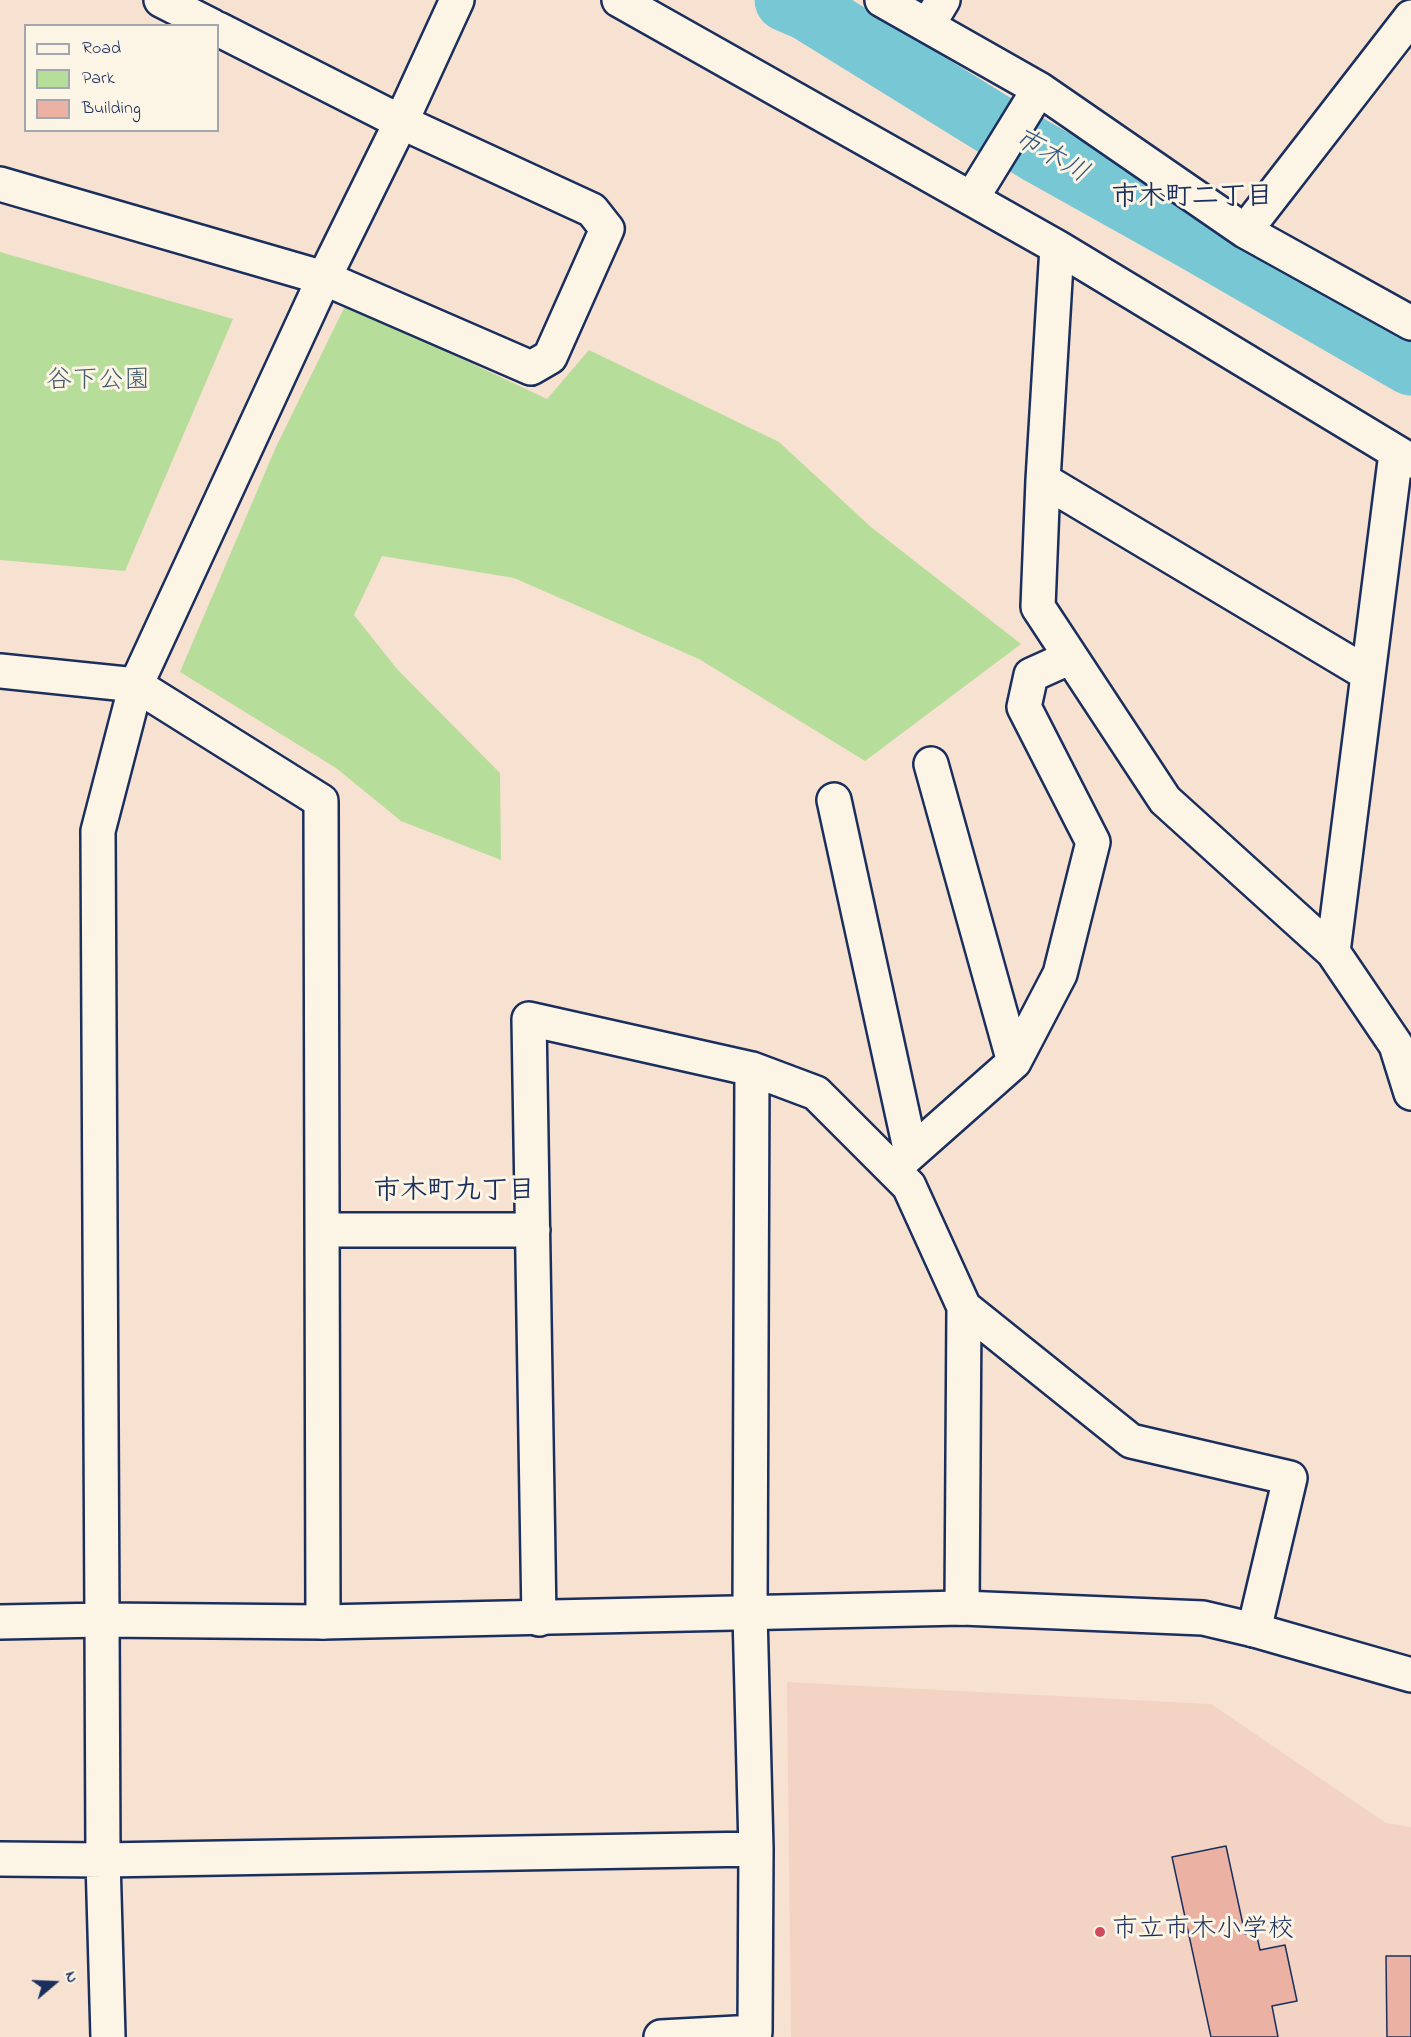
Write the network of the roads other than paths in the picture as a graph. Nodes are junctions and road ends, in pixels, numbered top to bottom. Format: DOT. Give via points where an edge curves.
graph roads {
  1 [pos="161,0"];
  2 [pos="457,0"];
  3 [pos="620,0"];
  4 [pos="882,0"];
  5 [pos="936,13"];
  6 [pos="1411,18"];
  7 [pos="208,24"];
  8 [pos="219,29"];
  9 [pos="1033,100"];
  10 [pos="401,122"];
  11 [pos="0,184"];
  12 [pos="979,188"];
  13 [pos="1245,231"];
  14 [pos="1057,247"];
  15 [pos="324,278"];
  16 [pos="1411,323"];
  17 [pos="1403,457"];
  18 [pos="1043,480"];
  19 [pos="1071,657"];
  20 [pos="0,671"];
  21 [pos="1368,674"];
  22 [pos="136,685"];
  23 [pos="931,764"];
  24 [pos="834,800"];
  25 [pos="1333,952"];
  26 [pos="1014,1062"];
  27 [pos="752,1069"];
  28 [pos="1411,1093"];
  29 [pos="902,1161"];
  30 [pos="322,1230"];
  31 [pos="533,1230"];
  32 [pos="964,1307"];
  33 [pos="962,1608"];
  34 [pos="750,1613"];
  35 [pos="539,1619"];
  36 [pos="102,1620"];
  37 [pos="0,1622"];
  38 [pos="323,1622"];
  39 [pos="1254,1630"];
  40 [pos="1411,1675"];
  41 [pos="756,1849"];
  42 [pos="0,1859"];
  43 [pos="103,1860"];
  44 [pos="108,2037"];
  45 [pos="662,2037"];
  1 -- 7 [label="street"];
  2 -- 10 [label="street"];
  3 -- 12 [label="street"];
  4 -- 5 [label="street"];
  5 -- 9 [label="street"];
  6 -- 13 [label="street"];
  8 -- 10 [label="street"];
  9 -- 12 [label="street"];
  9 -- 13 [label="street"];
  10 -- 15 [label="street"];
  10 -- 15 [label="street" via="592,210 607,229 550,357 531,368"];
  11 -- 15 [label="street"];
  12 -- 14 [label="street"];
  13 -- 16 [label="street"];
  14 -- 17 [label="street"];
  14 -- 18 [label="street"];
  15 -- 22 [label="street"];
  17 -- 21 [label="street"];
  18 -- 19 [label="street" via="1038,607"];
  18 -- 21 [label="street"];
  19 -- 25 [label="street" via="1165,800"];
  19 -- 26 [label="street" via="1031,675 1024,706 1093,842 1060,974"];
  20 -- 22 [label="street"];
  21 -- 25 [label="street"];
  22 -- 30 [label="street" via="321,801"];
  22 -- 36 [label="street" via="98,831"];
  23 -- 26 [label="street"];
  24 -- 29 [label="street"];
  25 -- 28 [label="street" via="1396,1045"];
  26 -- 29 [label="street"];
  27 -- 29 [label="street" via="816,1094"];
  27 -- 31 [label="street" via="529,1019"];
  27 -- 34 [label="street"];
  29 -- 32 [label="street" via="909,1186"];
  30 -- 31 [label="street"];
  30 -- 38 [label="street"];
  31 -- 35 [label="street"];
  32 -- 33 [label="street"];
  32 -- 39 [label="street" via="1131,1441 1290,1478"];
  33 -- 34 [label="street"];
  33 -- 39 [label="street" via="1203,1618"];
  34 -- 35 [label="street"];
  34 -- 41 [label="street"];
  35 -- 38 [label="street"];
  36 -- 37 [label="street"];
  36 -- 38 [label="street"];
  36 -- 43 [label="street"];
  39 -- 40 [label="street"];
  41 -- 43 [label="street"];
  41 -- 45 [label="street" via="755,2032"];
  42 -- 43 [label="street"];
  43 -- 44 [label="street"];
}
